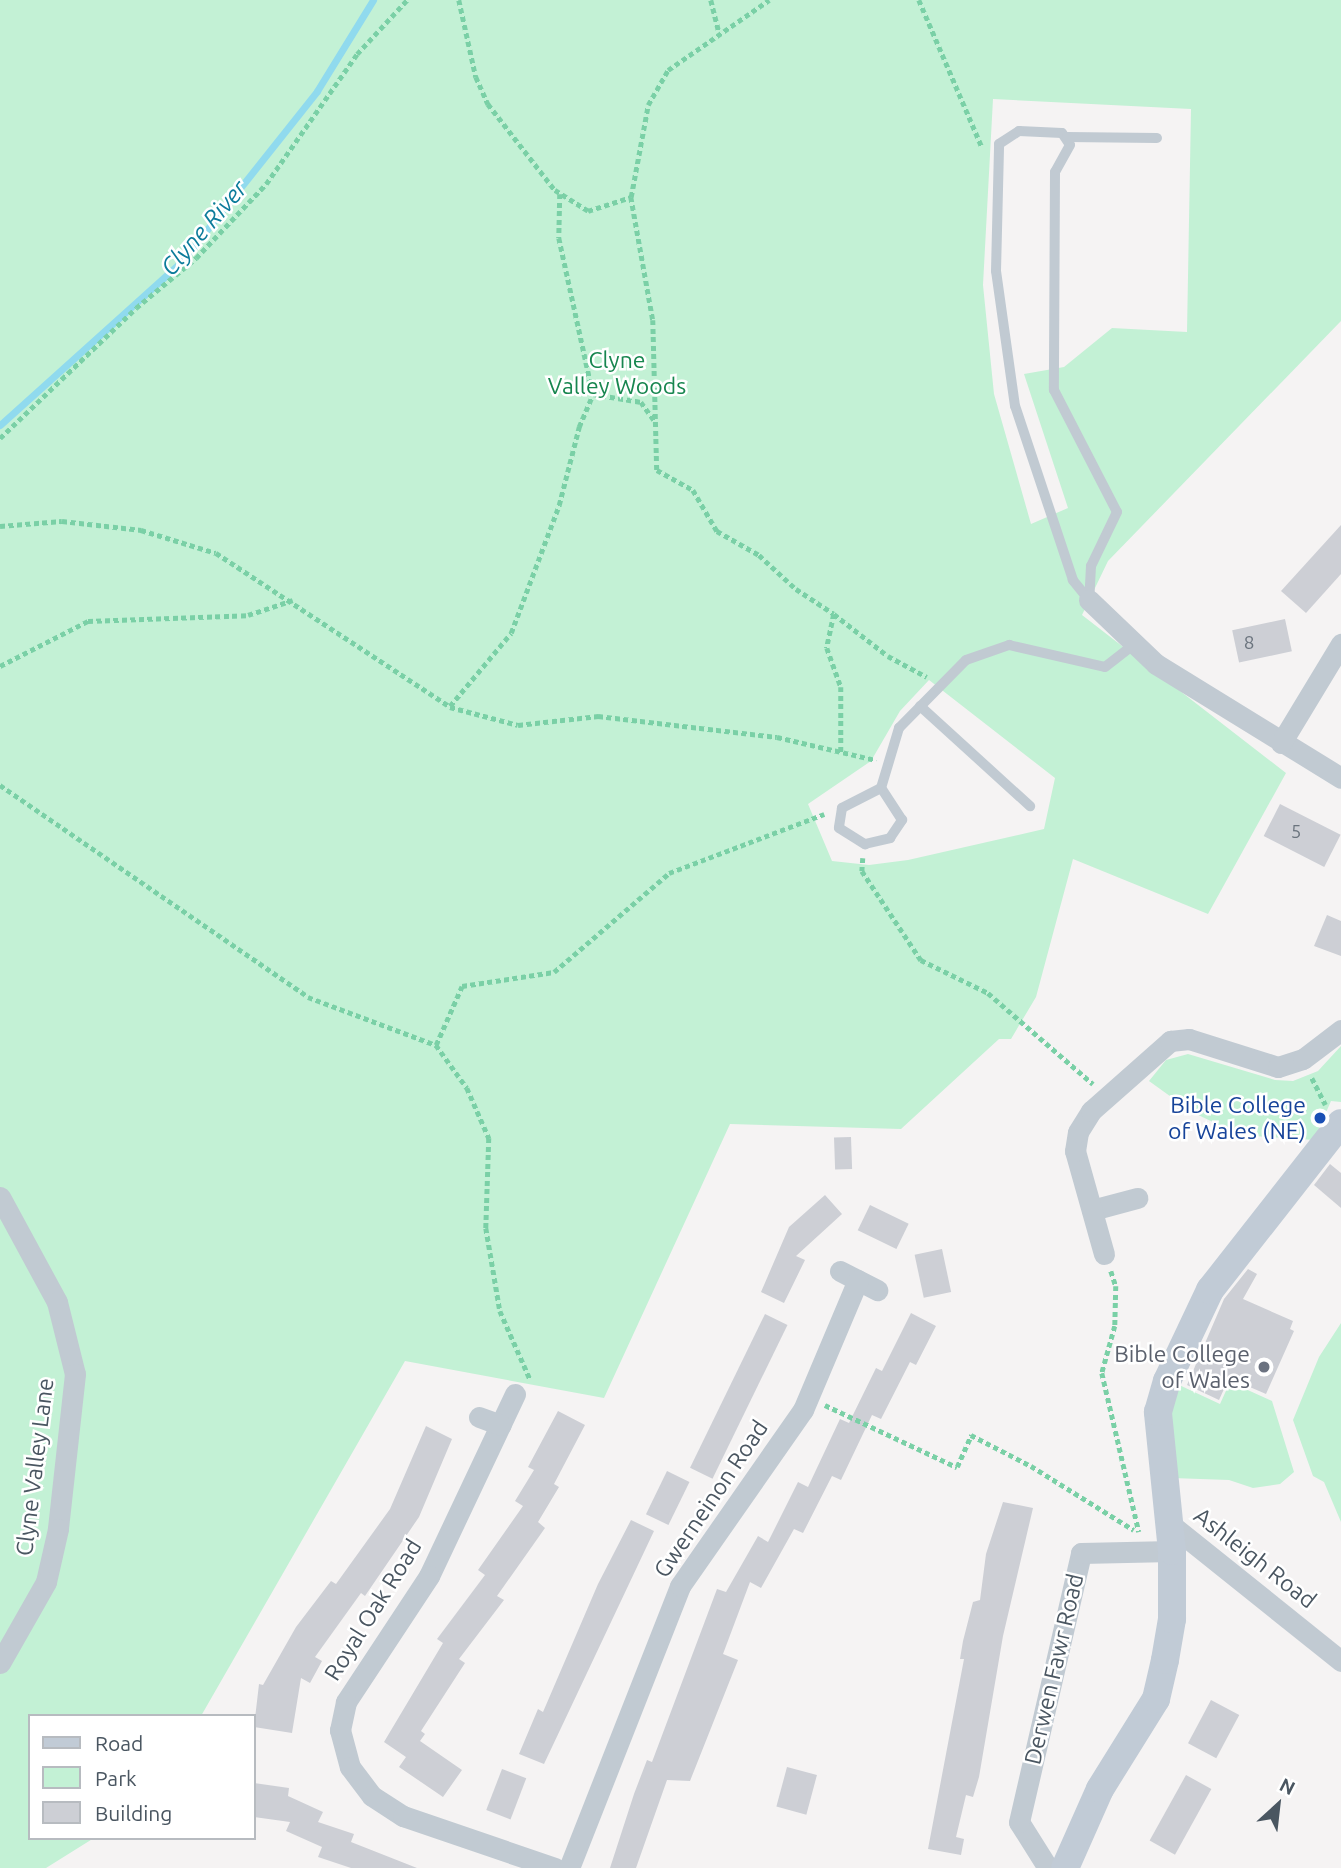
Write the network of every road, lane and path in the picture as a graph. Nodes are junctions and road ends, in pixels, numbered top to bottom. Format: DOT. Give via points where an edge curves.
graph roads {
  1 [pos="407,0"];
  2 [pos="459,0"];
  3 [pos="711,0"];
  4 [pos="769,0"];
  5 [pos="919,0"];
  6 [pos="719,32"];
  7 [pos="1068,136"];
  8 [pos="1157,138"];
  9 [pos="983,149"];
  10 [pos="560,193"];
  11 [pos="632,197"];
  12 [pos="593,394"];
  13 [pos="656,424"];
  14 [pos="0,438"];
  15 [pos="0,526"];
  16 [pos="294,600"];
  17 [pos="1089,600"];
  18 [pos="834,614"];
  19 [pos="1134,644"];
  20 [pos="1341,644"];
  21 [pos="0,666"];
  22 [pos="940,684"];
  23 [pos="920,706"];
  24 [pos="450,707"];
  25 [pos="1281,743"];
  26 [pos="841,752"];
  27 [pos="887,763"];
  28 [pos="1341,778"];
  29 [pos="0,785"];
  30 [pos="881,788"];
  31 [pos="1030,806"];
  32 [pos="842,808"];
  33 [pos="864,844"];
  34 [pos="1341,1030"];
  35 [pos="436,1045"];
  36 [pos="1303,1059"];
  37 [pos="1107,1096"];
  38 [pos="1339,1125"];
  39 [pos="0,1197"];
  40 [pos="1137,1198"];
  41 [pos="1092,1210"];
  42 [pos="1104,1254"];
  43 [pos="877,1290"];
  44 [pos="514,1394"];
  45 [pos="808,1397"];
  46 [pos="479,1417"];
  47 [pos="501,1425"];
  48 [pos="1139,1533"];
  49 [pos="1171,1538"];
  50 [pos="1341,1661"];
  51 [pos="0,1663"];
  52 [pos="555,1868"];
  53 [pos="569,1868"];
  54 [pos="1048,1868"];
  55 [pos="1065,1868"];
  1 -- 14 [label="path" via="358,54 266,184 196,258 136,308"];
  2 -- 10 [label="path" via="476,77 488,104"];
  3 -- 6 [label="path"];
  4 -- 6 [label="path"];
  5 -- 9 [label="path"];
  6 -- 11 [label="path" via="667,70 648,105"];
  7 -- 8 [label="lane"];
  7 -- 17 [label="lane" via="1070,145 1055,172 1054,390 1116,512 1091,565"];
  7 -- 17 [label="lane" via="1019,131 999,144 996,271 1015,406 1073,580"];
  10 -- 11 [label="path" via="588,211"];
  10 -- 12 [label="path" via="559,238"];
  11 -- 13 [label="path" via="653,320"];
  12 -- 13 [label="path" via="641,402"];
  12 -- 24 [label="path" via="579,427 559,505 511,633"];
  13 -- 18 [label="path" via="657,470 693,490 717,531 759,555 796,589"];
  15 -- 16 [label="path" via="62,521 141,530 216,553"];
  16 -- 21 [label="path" via="248,615 88,621"];
  16 -- 24 [label="path"];
  17 -- 19 [label="street"];
  18 -- 22 [label="path" via="888,656"];
  18 -- 26 [label="path" via="827,648 841,687"];
  19 -- 22 [label="lane" via="1105,667 1009,645 966,660"];
  19 -- 25 [label="street" via="1156,664"];
  20 -- 25 [label="street"];
  22 -- 23 [label="lane"];
  23 -- 27 [label="lane" via="900,728"];
  23 -- 31 [label="lane"];
  24 -- 26 [label="path" via="518,725 598,716 777,737"];
  25 -- 28 [label="street"];
  26 -- 27 [label="path"];
  27 -- 30 [label="lane"];
  29 -- 35 [label="path" via="308,997"];
  30 -- 32 [label="lane"];
  30 -- 33 [label="lane" via="902,820 890,838"];
  32 -- 33 [label="lane" via="839,828"];
  32 -- 35 [label="path" via="669,873 554,972 462,986"];
  33 -- 37 [label="path" via="862,871 921,960 988,993"];
  34 -- 36 [label="street"];
  35 -- 44 [label="path" via="467,1088 489,1138 486,1228 500,1311 532,1377"];
  36 -- 37 [label="street" via="1278,1066 1188,1040 1170,1041"];
  36 -- 38 [label="path"];
  37 -- 41 [label="street" via="1078,1132 1075,1151"];
  38 -- 49 [label="main road" via="1210,1290 1167,1381 1158,1412"];
  39 -- 51 [label="street, Clyne Valley Lane" via="57,1302 75,1374 58,1529 46,1582"];
  40 -- 41 [label="street"];
  41 -- 42 [label="street"];
  42 -- 48 [label="path" via="1116,1286 1115,1326 1102,1373"];
  43 -- 45 [label="street, Gwerneinon Road" via="849,1275"];
  44 -- 47 [label="street, Royal Oak Road"];
  45 -- 48 [label="path" via="957,1467 971,1435"];
  45 -- 53 [label="street, Gwerneinon Road" via="680,1586"];
  46 -- 47 [label="street"];
  47 -- 52 [label="street, Royal Oak Road" via="429,1576 346,1702 340,1730 350,1767 372,1796 403,1816"];
  48 -- 49 [label="path"];
  49 -- 50 [label="street, Ashleigh Road"];
  49 -- 54 [label="street, Derwen Fawr Road" via="1081,1553 1019,1822"];
  49 -- 55 [label="main road" via="1172,1619 1156,1699 1100,1789"];
}
